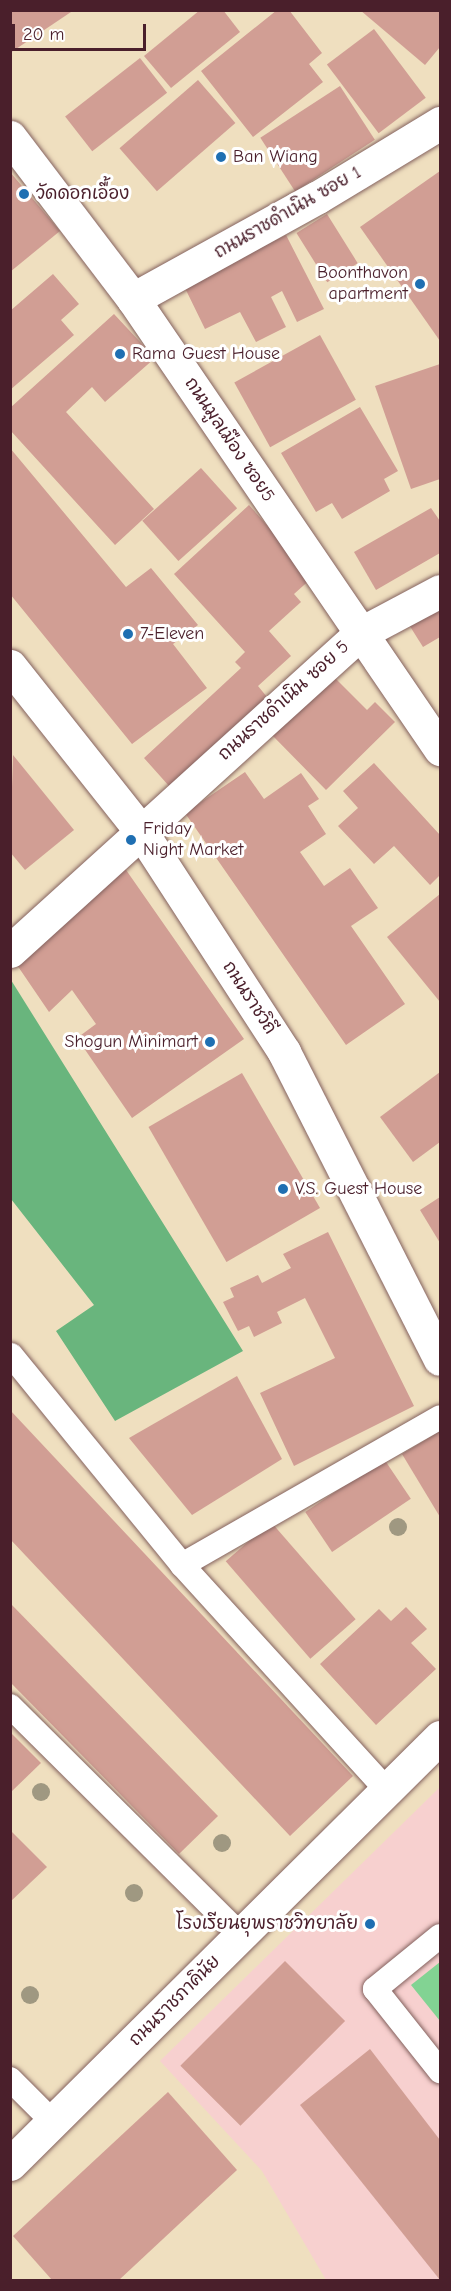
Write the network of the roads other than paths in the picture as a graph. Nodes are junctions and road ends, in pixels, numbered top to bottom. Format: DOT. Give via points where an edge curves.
graph roads {
  1 [pos="441,123"];
  2 [pos="10,138"];
  3 [pos="133,299"];
  4 [pos="441,591"];
  5 [pos="360,633"];
  6 [pos="10,666"];
  7 [pos="441,749"];
  8 [pos="140,830"];
  9 [pos="10,951"];
  10 [pos="11,1355"];
  11 [pos="441,1359"];
  12 [pos="441,1417"];
  13 [pos="182,1565"];
  14 [pos="10,1706"];
  15 [pos="441,1737"];
  16 [pos="387,1790"];
  17 [pos="241,1935"];
  18 [pos="441,1936"];
  19 [pos="441,2071"];
  20 [pos="10,2079"];
  21 [pos="53,2122"];
  22 [pos="10,2164"];
  1 -- 3 [label="street, ถนนราชดำเนิน ซอย 1" via="318,197"];
  2 -- 3 [label="street, ถนนมูลเมือง ซอย5"];
  3 -- 5 [label="street, ถนนมูลเมือง ซอย5"];
  4 -- 5 [label="street, ถนนราชดำเนิน ซอย 5"];
  5 -- 7 [label="street, ถนนมูลเมือง ซอย5"];
  5 -- 8 [label="street, ถนนราชดำเนิน ซอย 5"];
  6 -- 8 [label="street, ถนนราชวิถี"];
  8 -- 9 [label="street, ถนนราชดำเนิน ซอย 5"];
  8 -- 11 [label="street, ถนนราชวิถี" via="284,1052"];
  10 -- 13 [label="lane"];
  12 -- 13 [label="lane"];
  13 -- 16 [label="lane"];
  14 -- 17 [label="lane"];
  15 -- 16 [label="street, ถนนราชภาคินัย"];
  16 -- 17 [label="street, ถนนราชภาคินัย"];
  17 -- 21 [label="street, ถนนราชภาคินัย"];
  18 -- 19 [label="lane" via="375,1989"];
  20 -- 21 [label="lane"];
  21 -- 22 [label="street, ถนนราชภาคินัย"];
}
